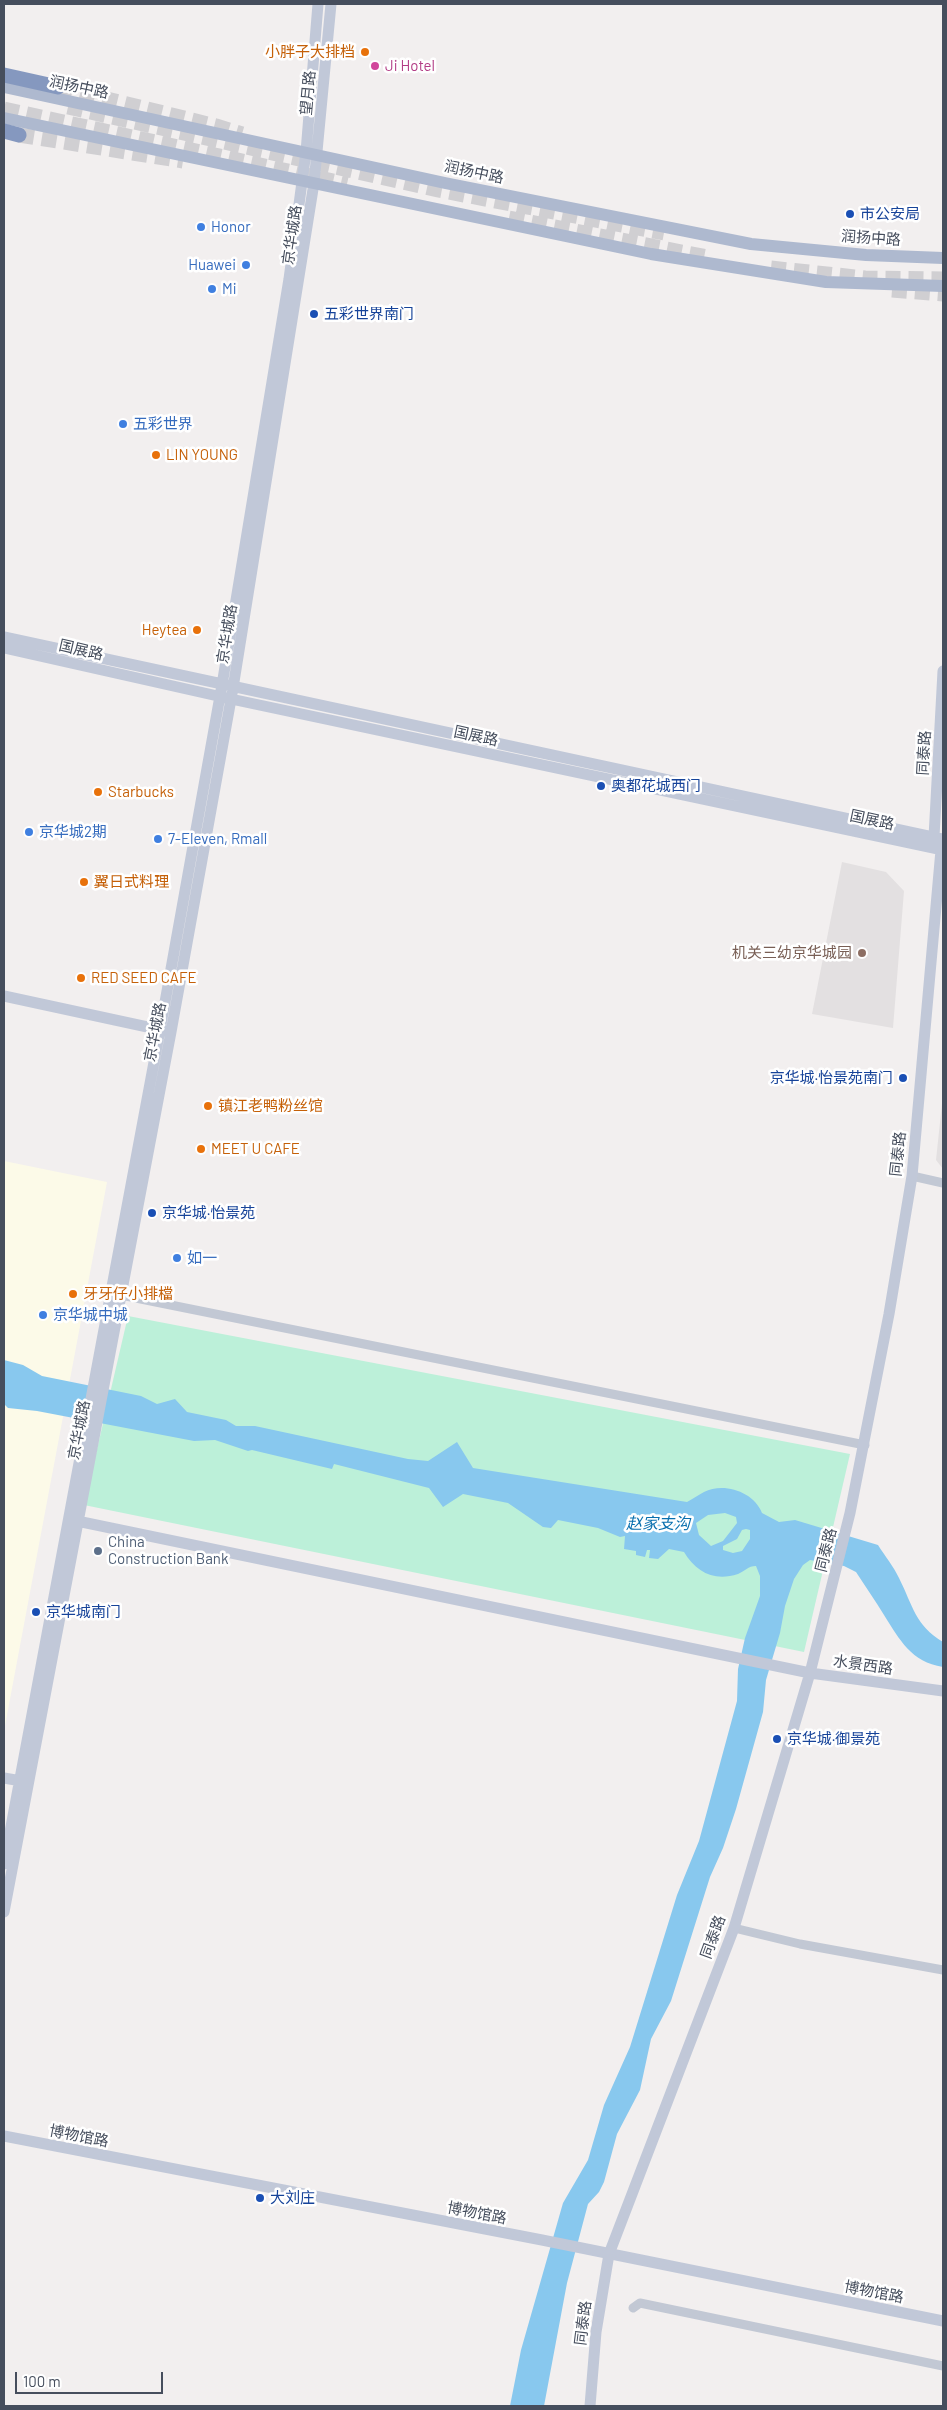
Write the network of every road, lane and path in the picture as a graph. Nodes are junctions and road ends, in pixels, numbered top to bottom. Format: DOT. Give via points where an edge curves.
graph roads {
  1 [pos="318,4"];
  2 [pos="331,4"];
  3 [pos="4,75"];
  4 [pos="4,87"];
  5 [pos="58,87"];
  6 [pos="4,118"];
  7 [pos="4,131"];
  8 [pos="19,135"];
  9 [pos="312,153"];
  10 [pos="308,182"];
  11 [pos="943,258"];
  12 [pos="943,286"];
  13 [pos="4,637"];
  14 [pos="4,648"];
  15 [pos="943,671"];
  16 [pos="227,692"];
  17 [pos="940,844"];
  18 [pos="4,996"];
  19 [pos="165,1031"];
  20 [pos="912,1176"];
  21 [pos="943,1183"];
  22 [pos="121,1295"];
  23 [pos="101,1370"];
  24 [pos="865,1445"];
  25 [pos="86,1446"];
  26 [pos="77,1521"];
  27 [pos="810,1673"];
  28 [pos="943,1691"];
  29 [pos="4,1778"];
  30 [pos="24,1782"];
  31 [pos="4,1864"];
  32 [pos="4,1912"];
  33 [pos="734,1928"];
  34 [pos="943,1970"];
  35 [pos="4,2136"];
  36 [pos="609,2254"];
  37 [pos="633,2308"];
  38 [pos="943,2322"];
  39 [pos="943,2366"];
  40 [pos="590,2406"];
  1 -- 9 [label="street, 望月路"];
  2 -- 9 [label="street, 望月路"];
  3 -- 5 [label="highway"];
  4 -- 9 [label="main road, 润扬中路"];
  6 -- 10 [label="main road"];
  7 -- 8 [label="highway"];
  9 -- 10 [label="street, 京华城路"];
  9 -- 11 [label="main road, 润扬中路" via="751,244 866,255"];
  10 -- 12 [label="main road" via="651,254 763,273 826,282"];
  10 -- 16 [label="street, 京华城路"];
  13 -- 16 [label="street, 国展路"];
  14 -- 16 [label="street, 国展路"];
  15 -- 17 [label="street, 同泰路"];
  16 -- 17 [label="street, 国展路"];
  16 -- 19 [label="street, 京华城路"];
  17 -- 20 [label="street, 同泰路"];
  18 -- 19 [label="street"];
  19 -- 22 [label="street, 京华城路"];
  19 -- 23 [label="street, 京华城路"];
  20 -- 21 [label="street"];
  20 -- 24 [label="street, 同泰路"];
  22 -- 23 [label="street, 京华城路"];
  22 -- 24 [label="street"];
  23 -- 25 [label="street, 京华城路"];
  24 -- 27 [label="street, 同泰路"];
  25 -- 26 [label="street, 京华城路"];
  25 -- 30 [label="street, 京华城路"];
  26 -- 27 [label="street, 水景西路"];
  26 -- 30 [label="street, 京华城路"];
  27 -- 28 [label="street, 水景西路"];
  27 -- 33 [label="street, 同泰路"];
  29 -- 30 [label="street"];
  30 -- 31 [label="street, 京华城路"];
  30 -- 32 [label="street, 京华城路"];
  33 -- 34 [label="street" via="800,1944"];
  33 -- 36 [label="street, 同泰路"];
  35 -- 36 [label="street, 博物馆路"];
  36 -- 38 [label="street, 博物馆路"];
  36 -- 40 [label="street, 同泰路" via="596,2332"];
  37 -- 39 [label="street" via="640,2303"];
}
